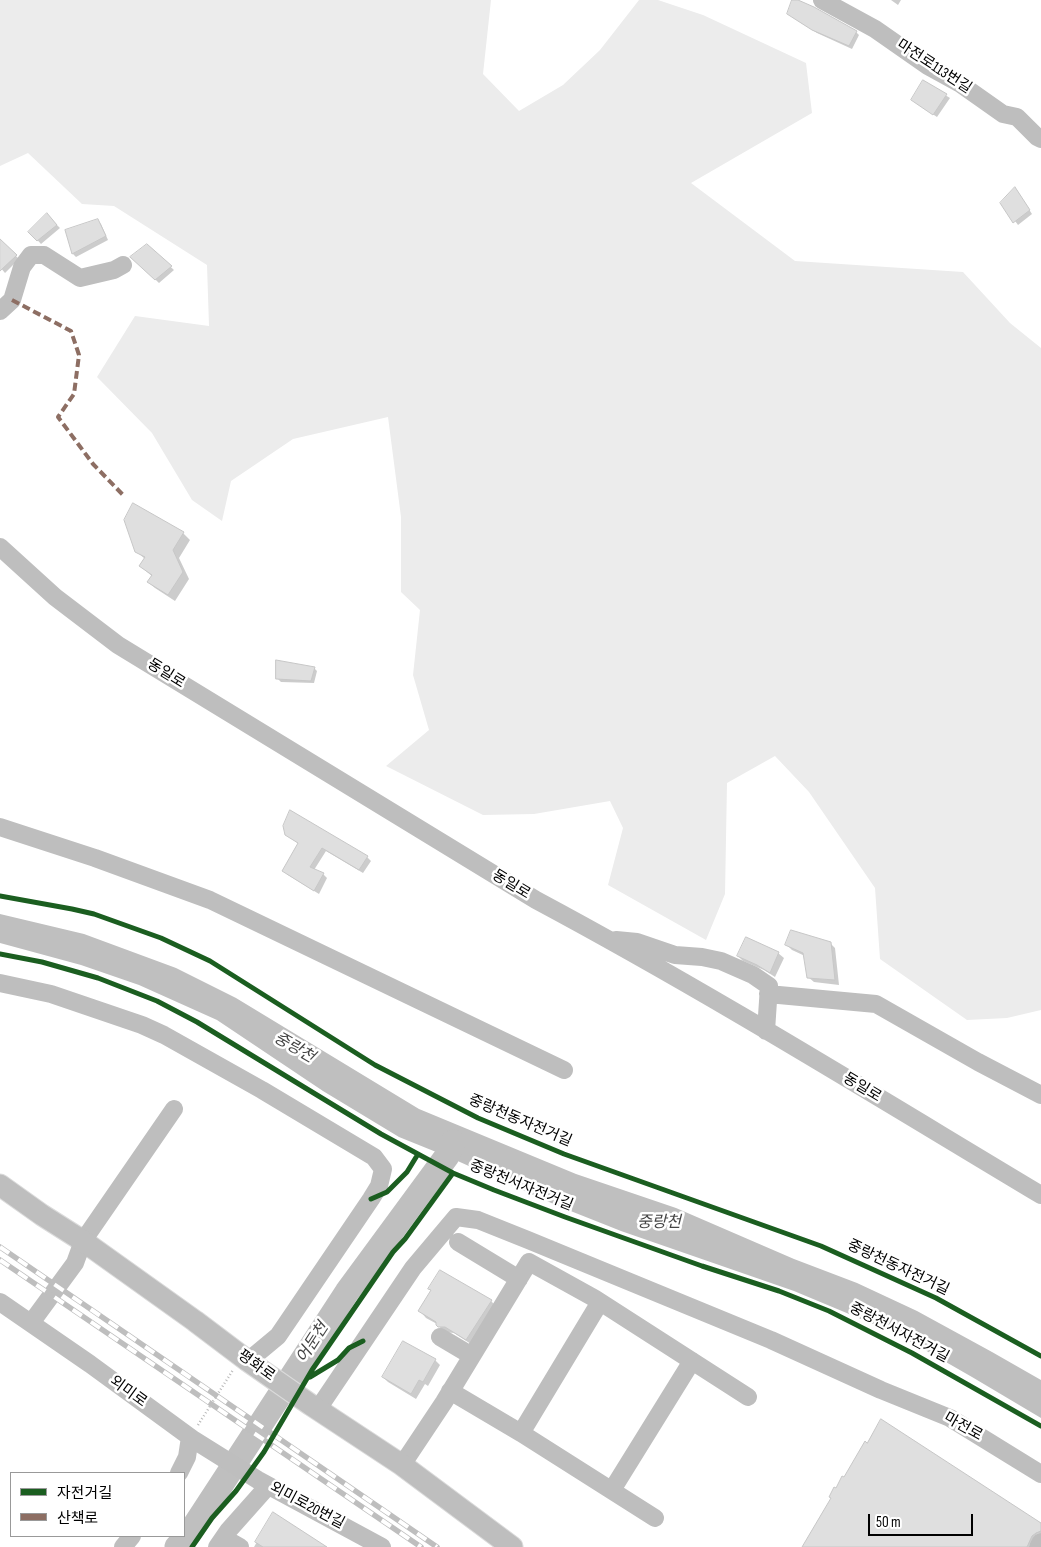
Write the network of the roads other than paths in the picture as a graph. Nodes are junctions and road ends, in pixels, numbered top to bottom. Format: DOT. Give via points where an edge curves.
graph roads {
  1 [pos="822,0"];
  2 [pos="1041,138"];
  3 [pos="122,265"];
  4 [pos="0,312"];
  5 [pos="0,548"];
  6 [pos="0,827"];
  7 [pos="608,939"];
  8 [pos="0,983"];
  9 [pos="768,994"];
  10 [pos="766,1031"];
  11 [pos="564,1070"];
  12 [pos="1041,1095"];
  13 [pos="174,1109"];
  14 [pos="0,1185"];
  15 [pos="1041,1195"];
  16 [pos="83,1241"];
  17 [pos="458,1242"];
  18 [pos="519,1279"];
  19 [pos="0,1302"];
  20 [pos="600,1302"];
  21 [pos="31,1324"];
  22 [pos="440,1337"];
  23 [pos="472,1356"];
  24 [pos="692,1361"];
  25 [pos="246,1366"];
  26 [pos="450,1391"];
  27 [pos="748,1397"];
  28 [pos="314,1407"];
  29 [pos="521,1433"];
  30 [pos="192,1439"];
  31 [pos="402,1465"];
  32 [pos="179,1472"];
  33 [pos="1041,1474"];
  34 [pos="263,1483"];
  35 [pos="612,1490"];
  36 [pos="655,1518"];
  37 [pos="131,1537"];
  38 [pos="220,1542"];
  39 [pos="1041,1542"];
  40 [pos="123,1547"];
  41 [pos="240,1547"];
  42 [pos="382,1547"];
  43 [pos="512,1547"];
  44 [pos="1038,1547"];
  1 -- 2 [label="street, 마전로113번길" via="875,28 1003,114 1017,118"];
  3 -- 4 [label="street" via="80,278 44,255 32,255 22,267 12,300"];
  5 -- 7 [label="street, 동일로" via="55,597 118,645 536,900"];
  6 -- 11 [label="street" via="210,900"];
  7 -- 9 [label="street" via="636,942 676,955 721,961 769,986"];
  7 -- 10 [label="street, 동일로"];
  8 -- 25 [label="street" via="51,994 164,1035 374,1157 382,1169 379,1186 371,1199 278,1336"];
  9 -- 10 [label="street"];
  9 -- 12 [label="street" via="876,1004"];
  10 -- 15 [label="street, 동일로"];
  13 -- 16 [label="street"];
  14 -- 16 [label="main road, 평화로"];
  16 -- 21 [label="street" via="75,1263"];
  16 -- 25 [label="main road, 평화로" via="195,1321"];
  17 -- 18 [label="street"];
  18 -- 20 [label="street" via="529,1262"];
  18 -- 23 [label="street"];
  19 -- 21 [label="street, 외미로"];
  20 -- 24 [label="street"];
  20 -- 29 [label="street"];
  21 -- 30 [label="street, 외미로"];
  22 -- 23 [label="street"];
  23 -- 26 [label="street"];
  24 -- 27 [label="street"];
  24 -- 35 [label="street"];
  25 -- 28 [label="main road, 평화로"];
  26 -- 29 [label="street"];
  26 -- 31 [label="street"];
  28 -- 31 [label="main road, 평화로"];
  28 -- 33 [label="street, 마전로" via="413,1268 456,1217 478,1220 528,1240 950,1418"];
  29 -- 35 [label="street"];
  30 -- 32 [label="street" via="188,1458"];
  30 -- 34 [label="street, 외미로"];
  31 -- 43 [label="main road, 평화로"];
  34 -- 38 [label="street"];
  34 -- 42 [label="street, 외미로20번길"];
  35 -- 36 [label="street"];
  37 -- 40 [label="street"];
  38 -- 41 [label="street"];
  39 -- 44 [label="street"];
}
